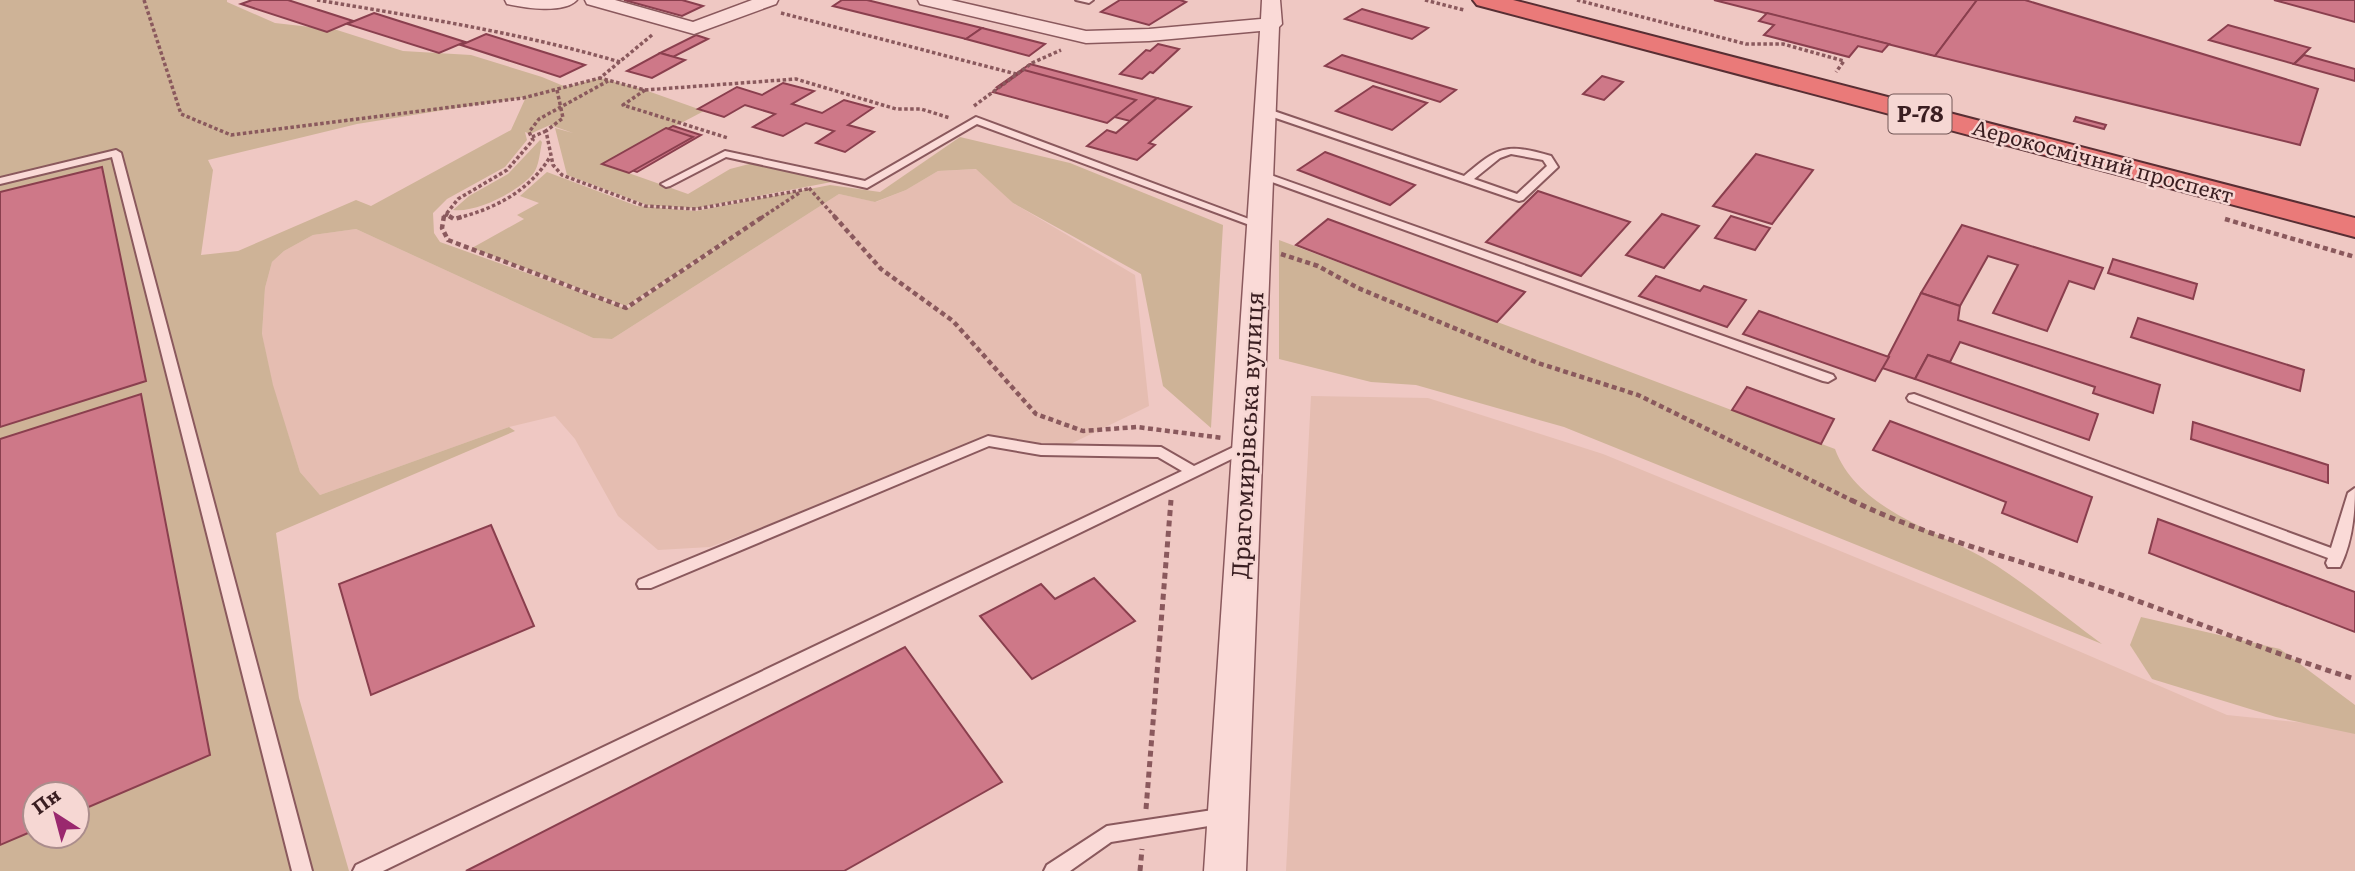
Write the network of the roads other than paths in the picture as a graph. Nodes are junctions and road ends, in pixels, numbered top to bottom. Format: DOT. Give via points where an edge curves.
graph roads {
  1 [pos="514,0"];
  2 [pos="568,0"];
  3 [pos="594,0"];
  4 [pos="927,0"];
  5 [pos="1080,0"];
  6 [pos="1089,0"];
  7 [pos="1485,0"];
  8 [pos="761,3"];
  9 [pos="1272,12"];
  10 [pos="1265,111"];
  11 [pos="1262,174"];
  12 [pos="1467,179"];
  13 [pos="0,181"];
  14 [pos="666,184"];
  15 [pos="1259,225"];
  16 [pos="2355,228"];
  17 [pos="1828,378"];
  18 [pos="1914,398"];
  19 [pos="1247,446"];
  20 [pos="1194,472"];
  21 [pos="2355,493"];
  22 [pos="645,584"];
  23 [pos="1228,816"];
  24 [pos="302,871"];
  25 [pos="363,871"];
  26 [pos="1054,871"];
  27 [pos="1225,871"];
  1 -- 2 [label="street" via="534,4"];
  3 -- 8 [label="street" via="694,28"];
  4 -- 9 [label="street" via="1086,37 1149,35"];
  5 -- 6 [label="lane"];
  7 -- 16 [label="highway, Аерокосмічний проспект / Р-78"];
  9 -- 10 [label="street, Драгомирівська вулиця"];
  10 -- 11 [label="street, Драгомирівська вулиця"];
  10 -- 12 [label="lane"];
  11 -- 15 [label="street, Драгомирівська вулиця"];
  11 -- 17 [label="lane"];
  12 -- 12 [label="lane" via="1519,198 1553,167 1547,158 1517,149 1500,152"];
  13 -- 24 [label="lane" via="116,153"];
  14 -- 15 [label="lane" via="725,155 867,185 976,120"];
  15 -- 19 [label="street, Драгомирівська вулиця"];
  18 -- 21 [label="lane" via="2336,560"];
  19 -- 20 [label="lane"];
  19 -- 23 [label="street, Драгомирівська вулиця"];
  20 -- 22 [label="lane" via="1161,452 1041,450 989,441"];
  20 -- 25 [label="lane"];
  23 -- 26 [label="lane" via="1107,834"];
  23 -- 27 [label="street, Драгомирівська вулиця"];
}
